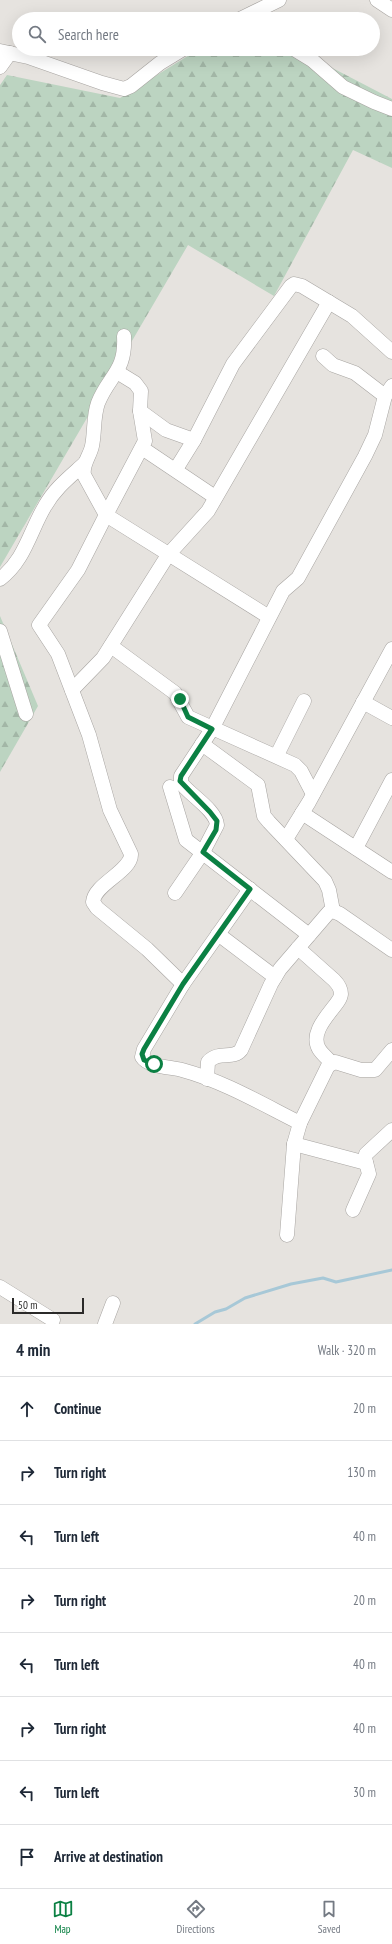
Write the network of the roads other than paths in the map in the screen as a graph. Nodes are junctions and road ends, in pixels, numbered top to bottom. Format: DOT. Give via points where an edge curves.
graph roads {
  1 [pos="279,0"];
  2 [pos="377,0"];
  3 [pos="392,10"];
  4 [pos="257,12"];
  5 [pos="5,52"];
  6 [pos="23,56"];
  7 [pos="172,56"];
  8 [pos="305,56"];
  9 [pos="0,67"];
  10 [pos="392,109"];
  11 [pos="329,302"];
  12 [pos="124,336"];
  13 [pos="392,352"];
  14 [pos="323,356"];
  15 [pos="117,372"];
  16 [pos="389,391"];
  17 [pos="140,411"];
  18 [pos="194,440"];
  19 [pos="142,448"];
  20 [pos="85,462"];
  21 [pos="176,469"];
  22 [pos="215,497"];
  23 [pos="106,515"];
  24 [pos="168,555"];
  25 [pos="0,579"];
  26 [pos="269,618"];
  27 [pos="0,631"];
  28 [pos="111,646"];
  29 [pos="392,649"];
  30 [pos="72,690"];
  31 [pos="304,701"];
  32 [pos="363,702"];
  33 [pos="26,714"];
  34 [pos="392,718"];
  35 [pos="212,729"];
  36 [pos="202,744"];
  37 [pos="277,755"];
  38 [pos="392,780"];
  39 [pos="170,787"];
  40 [pos="313,794"];
  41 [pos="302,813"];
  42 [pos="286,839"];
  43 [pos="356,848"];
  44 [pos="203,852"];
  45 [pos="392,872"];
  46 [pos="250,889"];
  47 [pos="175,893"];
  48 [pos="333,911"];
  49 [pos="218,934"];
  50 [pos="309,935"];
  51 [pos="298,948"];
  52 [pos="392,950"];
  53 [pos="275,977"];
  54 [pos="183,984"];
  55 [pos="392,1050"];
  56 [pos="332,1063"];
  57 [pos="207,1079"];
  58 [pos="300,1123"];
  59 [pos="392,1130"];
  60 [pos="294,1144"];
  61 [pos="366,1163"];
  62 [pos="352,1210"];
  63 [pos="287,1235"];
  64 [pos="0,1287"];
  65 [pos="113,1303"];
  66 [pos="53,1320"];
  67 [pos="105,1324"];
  1 -- 4 [label="street"];
  2 -- 3 [label="street"];
  5 -- 9 [label="street"];
  6 -- 7 [label="street" via="124,89"];
  8 -- 10 [label="street" via="343,87"];
  11 -- 13 [label="street" via="352,316"];
  11 -- 18 [label="street" via="298,285 294,284 288,288 233,364"];
  11 -- 22 [label="street"];
  12 -- 15 [label="street" via="123,359"];
  14 -- 16 [label="street" via="333,365 355,373"];
  15 -- 17 [label="street" via="131,380 141,391"];
  15 -- 20 [label="street" via="99,401 94,418 92,447"];
  16 -- 26 [label="street" via="375,435 365,456 298,578 283,592"];
  17 -- 18 [label="street" via="166,430"];
  17 -- 19 [label="street" via="145,441"];
  18 -- 21 [label="street"];
  19 -- 21 [label="street"];
  19 -- 23 [label="street"];
  20 -- 23 [label="street" via="84,475"];
  20 -- 25 [label="street" via="53,493 17,563"];
  21 -- 22 [label="street"];
  22 -- 24 [label="street" via="208,511"];
  23 -- 24 [label="street"];
  23 -- 30 [label="street" via="78,570 39,625 58,654"];
  24 -- 26 [label="street"];
  24 -- 28 [label="street"];
  26 -- 35 [label="street"];
  27 -- 33 [label="street"];
  28 -- 30 [label="street"];
  28 -- 35 [label="street" via="175,693 188,717"];
  29 -- 32 [label="street"];
  30 -- 54 [label="street" via="89,735 110,810 132,856 97,893 93,902"];
  31 -- 37 [label="street"];
  32 -- 34 [label="street"];
  32 -- 40 [label="street"];
  35 -- 36 [label="street"];
  35 -- 37 [label="street"];
  36 -- 42 [label="street" via="258,785 264,816"];
  36 -- 44 [label="street" via="180,781 217,821 216,830"];
  37 -- 40 [label="street" via="301,771"];
  38 -- 43 [label="street"];
  39 -- 44 [label="street" via="184,837"];
  40 -- 41 [label="street"];
  41 -- 42 [label="street"];
  41 -- 43 [label="street"];
  42 -- 48 [label="street" via="325,881"];
  43 -- 45 [label="street"];
  44 -- 46 [label="street"];
  44 -- 47 [label="street"];
  46 -- 49 [label="street"];
  46 -- 50 [label="street"];
  48 -- 50 [label="street" via="328,912"];
  48 -- 52 [label="street"];
  49 -- 53 [label="street"];
  49 -- 54 [label="street"];
  50 -- 51 [label="street"];
  51 -- 53 [label="street"];
  51 -- 56 [label="street" via="334,980 342,992 341,998 323,1021 318,1035 319,1048"];
  53 -- 57 [label="street" via="241,1050 234,1055 216,1056 211,1059 208,1062"];
  54 -- 57 [label="street" via="144,1049 142,1057 148,1062"];
  55 -- 56 [label="street" via="376,1070 361,1070"];
  56 -- 58 [label="street"];
  57 -- 58 [label="street"];
  58 -- 60 [label="street"];
  59 -- 61 [label="street" via="366,1154"];
  60 -- 61 [label="street"];
  60 -- 63 [label="street"];
  61 -- 62 [label="street" via="368,1174"];
  64 -- 66 [label="street"];
  65 -- 67 [label="street"];
}
